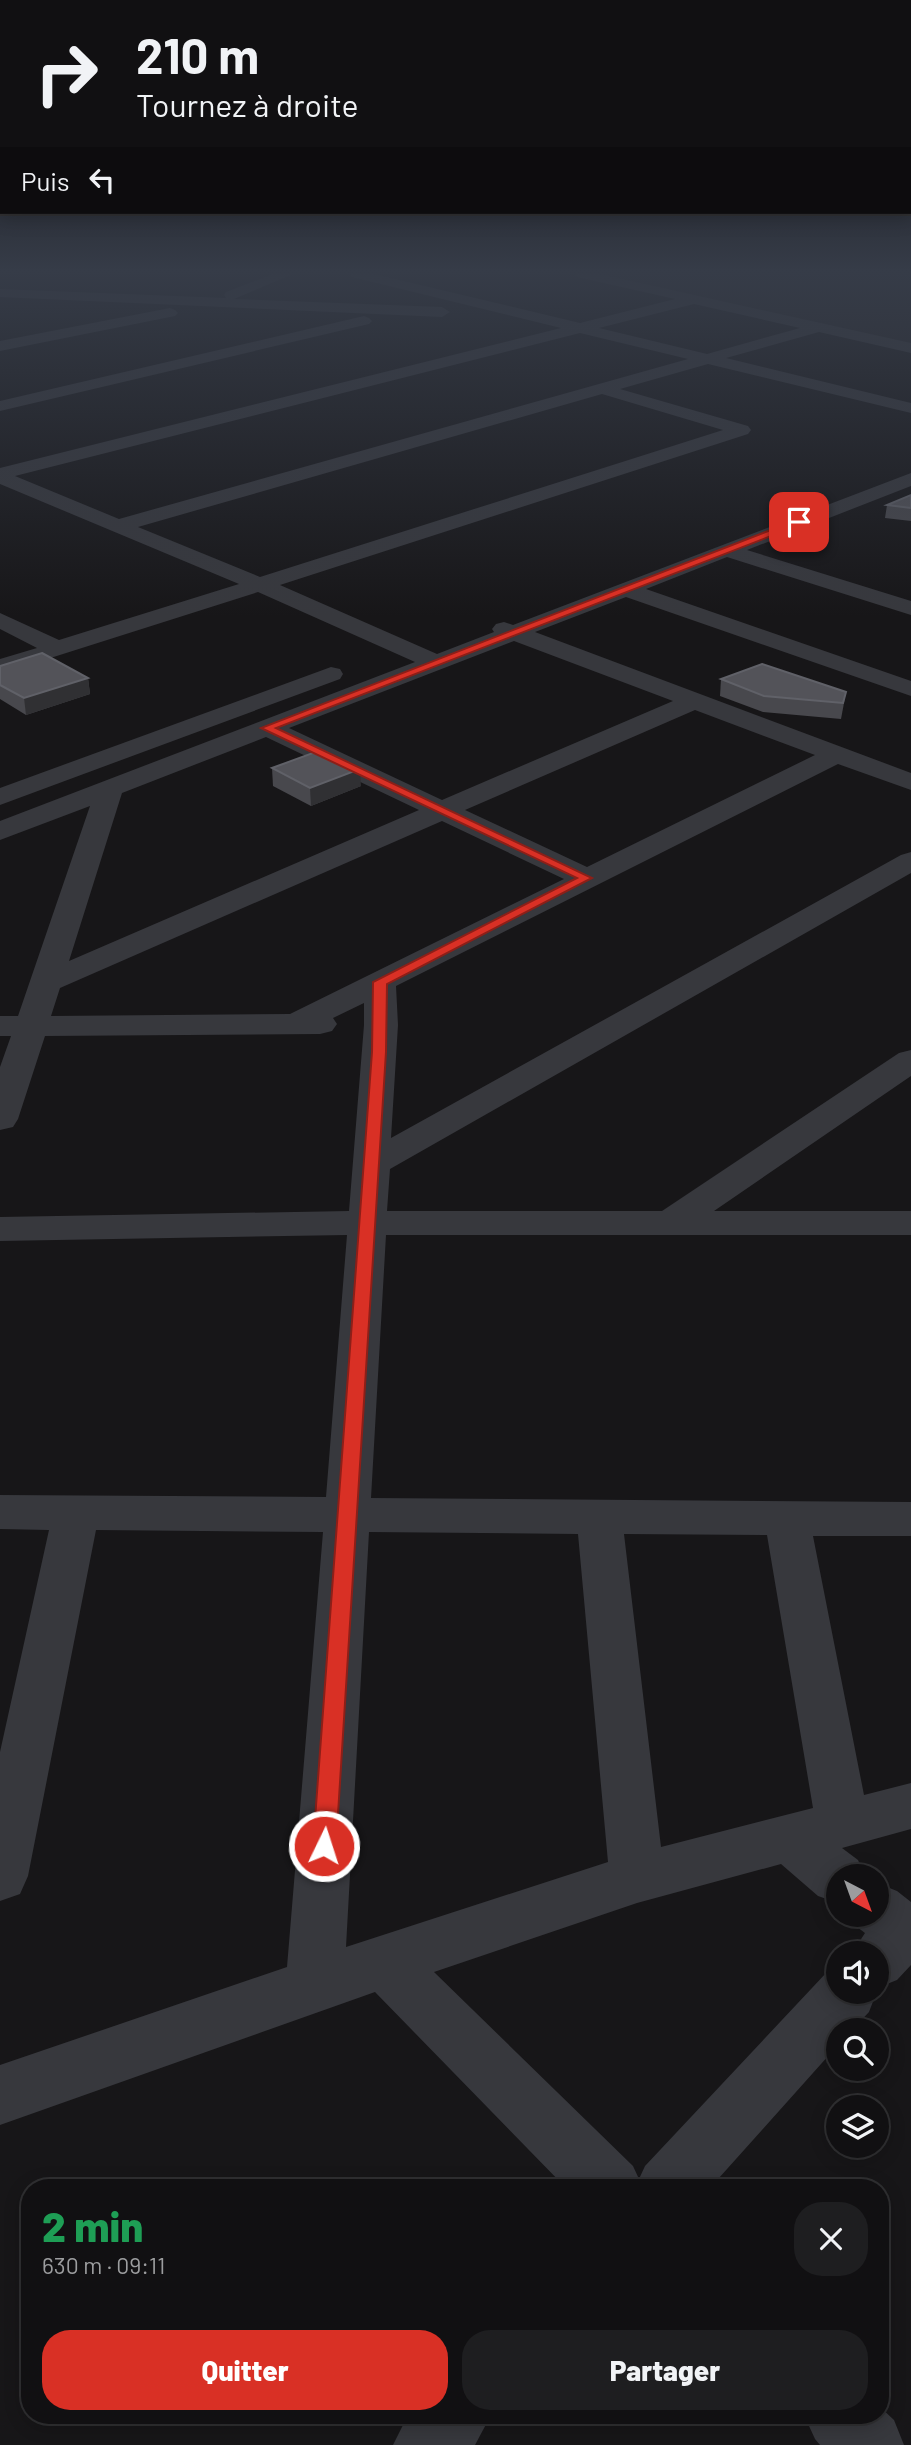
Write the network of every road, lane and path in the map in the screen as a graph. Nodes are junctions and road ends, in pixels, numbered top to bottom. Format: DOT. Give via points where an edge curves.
graph roads {
  1 [pos="73,388"];
  2 [pos="347,388"];
  3 [pos="606,388"];
  4 [pos="828,388"];
  5 [pos="603,389"];
  6 [pos="0,405"];
  7 [pos="911,408"];
  8 [pos="910,475"];
  9 [pos="0,476"];
  10 [pos="117,526"];
  11 [pos="726,550"];
  12 [pos="618,580"];
  13 [pos="259,584"];
  14 [pos="911,608"];
  15 [pos="0,620"];
  16 [pos="479,620"];
  17 [pos="509,621"];
  18 [pos="428,639"];
  19 [pos="403,648"];
  20 [pos="58,649"];
  21 [pos="377,658"];
  22 [pos="435,663"];
  23 [pos="0,667"];
  24 [pos="351,667"];
  25 [pos="911,689"];
  26 [pos="694,701"];
  27 [pos="267,728"];
  28 [pos="837,754"];
  29 [pos="911,782"];
  30 [pos="110,788"];
  31 [pos="0,797"];
  32 [pos="443,811"];
  33 [pos="0,831"];
  34 [pos="911,861"];
  35 [pos="586,878"];
  36 [pos="46,982"];
  37 [pos="381,1003"];
  38 [pos="15,1027"];
  39 [pos="911,1059"];
  40 [pos="0,1119"];
  41 [pos="372,1164"];
  42 [pos="367,1223"];
  43 [pos="670,1223"];
  44 [pos="911,1223"];
  45 [pos="0,1230"];
  46 [pos="0,1512"];
  47 [pos="76,1513"];
  48 [pos="347,1514"];
  49 [pos="599,1516"];
  50 [pos="787,1518"];
  51 [pos="911,1519"];
  52 [pos="911,1806"];
  53 [pos="842,1822"];
  54 [pos="790,1839"];
  55 [pos="826,1868"];
  56 [pos="0,1876"];
  57 [pos="637,1878"];
  58 [pos="384,1962"];
  59 [pos="315,1985"];
  60 [pos="837,2004"];
  61 [pos="0,2095"];
  62 [pos="602,2179"];
  63 [pos="675,2179"];
  64 [pos="448,2424"];
  65 [pos="848,2424"];
  66 [pos="428,2445"];
  67 [pos="869,2445"];
  1 -- 6 [label="street"];
  2 -- 9 [label="street"];
  3 -- 5 [label="street"];
  4 -- 7 [label="street"];
  5 -- 10 [label="street"];
  5 -- 13 [label="street" via="741,430"];
  8 -- 11 [label="street"];
  8 -- 12 [label="street"];
  9 -- 10 [label="street"];
  10 -- 13 [label="street"];
  11 -- 12 [label="street"];
  11 -- 14 [label="street"];
  12 -- 17 [label="street"];
  12 -- 25 [label="street"];
  13 -- 19 [label="street"];
  13 -- 20 [label="street"];
  15 -- 20 [label="street"];
  16 -- 17 [label="street"];
  17 -- 22 [label="street"];
  17 -- 26 [label="street"];
  18 -- 19 [label="street"];
  19 -- 21 [label="street"];
  19 -- 22 [label="street"];
  20 -- 23 [label="street"];
  22 -- 27 [label="street"];
  24 -- 31 [label="street"];
  26 -- 28 [label="street"];
  26 -- 32 [label="street"];
  27 -- 30 [label="street"];
  27 -- 32 [label="street"];
  28 -- 29 [label="street"];
  28 -- 35 [label="street"];
  30 -- 33 [label="street"];
  30 -- 36 [label="street"];
  32 -- 35 [label="street"];
  32 -- 36 [label="street"];
  34 -- 41 [label="street"];
  35 -- 37 [label="street"];
  36 -- 38 [label="street"];
  37 -- 38 [label="street" via="296,1024"];
  37 -- 41 [label="street"];
  38 -- 40 [label="street"];
  39 -- 43 [label="street"];
  41 -- 42 [label="street"];
  42 -- 43 [label="street"];
  42 -- 45 [label="street"];
  42 -- 48 [label="street"];
  43 -- 44 [label="street"];
  46 -- 47 [label="street"];
  47 -- 48 [label="street"];
  47 -- 56 [label="street"];
  48 -- 49 [label="street"];
  48 -- 59 [label="street"];
  49 -- 50 [label="street"];
  49 -- 57 [label="street"];
  50 -- 51 [label="street"];
  50 -- 53 [label="street"];
  52 -- 53 [label="street"];
  53 -- 54 [label="street"];
  54 -- 55 [label="street"];
  54 -- 57 [label="street"];
  57 -- 58 [label="street"];
  58 -- 59 [label="street"];
  58 -- 62 [label="street"];
  59 -- 61 [label="street"];
  60 -- 63 [label="street"];
  64 -- 66 [label="street"];
  65 -- 67 [label="street"];
}
